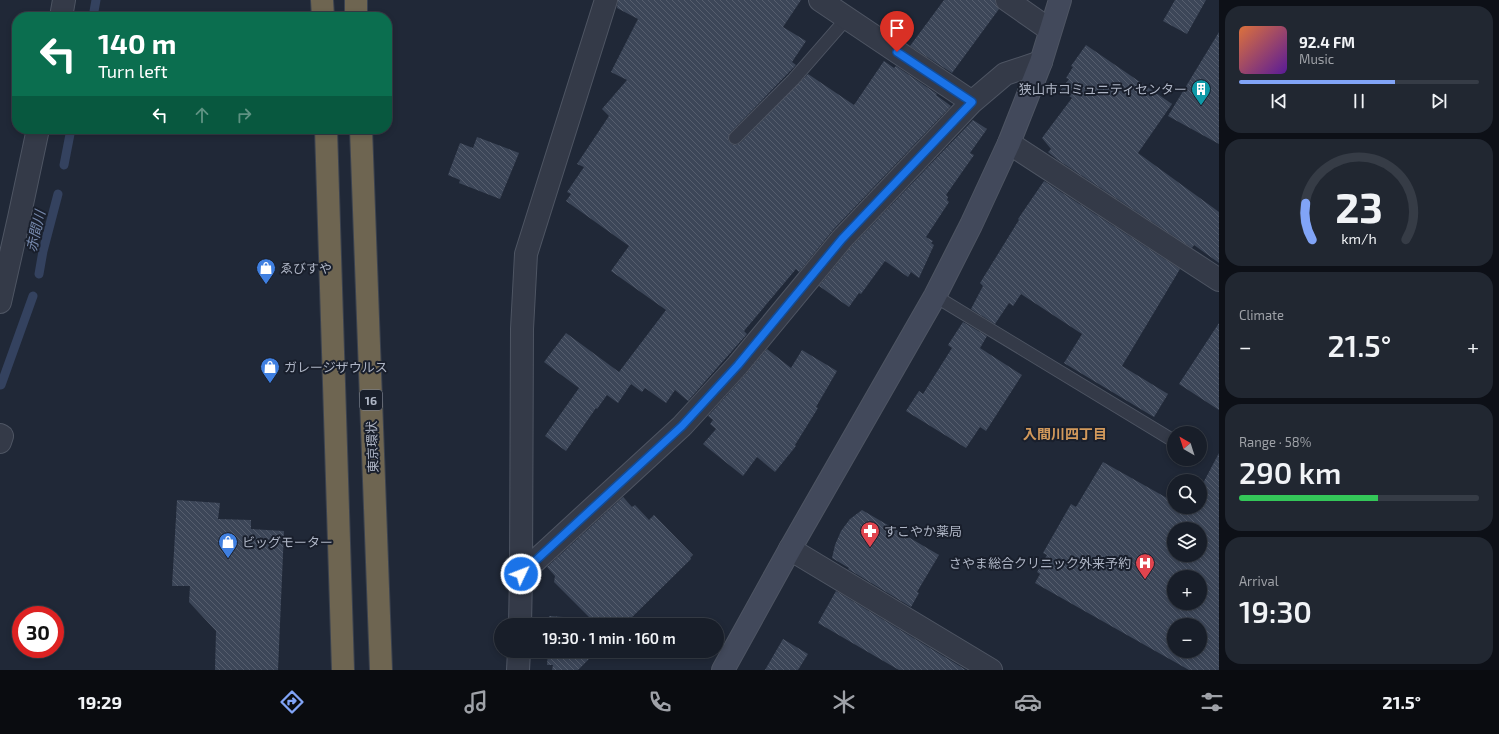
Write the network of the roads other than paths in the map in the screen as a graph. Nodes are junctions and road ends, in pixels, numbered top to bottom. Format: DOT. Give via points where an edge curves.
graph roads {
  1 [pos="64,0"];
  2 [pos="322,0"];
  3 [pos="356,0"];
  4 [pos="606,0"];
  5 [pos="820,0"];
  6 [pos="1007,0"];
  7 [pos="1060,0"];
  8 [pos="62,12"];
  9 [pos="323,12"];
  10 [pos="356,12"];
  11 [pos="846,18"];
  12 [pos="1050,30"];
  13 [pos="1041,62"];
  14 [pos="972,102"];
  15 [pos="37,134"];
  16 [pos="326,134"];
  17 [pos="361,134"];
  18 [pos="735,138"];
  19 [pos="1010,143"];
  20 [pos="1219,280"];
  21 [pos="935,296"];
  22 [pos="0,302"];
  23 [pos="0,435"];
  24 [pos="1167,437"];
  25 [pos="0,442"];
  26 [pos="790,549"];
  27 [pos="521,574"];
  28 [pos="520,618"];
  29 [pos="519,658"];
  30 [pos="343,670"];
  31 [pos="381,670"];
  32 [pos="518,670"];
  33 [pos="723,670"];
  34 [pos="992,670"];
  1 -- 8 [label="street"];
  2 -- 9 [label="highway"];
  3 -- 10 [label="highway"];
  4 -- 27 [label="street" via="526,254 522,329"];
  5 -- 11 [label="street"];
  6 -- 12 [label="street"];
  7 -- 12 [label="street"];
  11 -- 14 [label="street"];
  11 -- 18 [label="lane" via="793,80"];
  12 -- 13 [label="street"];
  13 -- 14 [label="street" via="1006,74"];
  13 -- 19 [label="street"];
  14 -- 27 [label="street" via="842,239 738,365 682,426"];
  15 -- 22 [label="street"];
  16 -- 30 [label="highway"];
  17 -- 31 [label="highway, 東京環状 / 16"];
  19 -- 20 [label="street"];
  19 -- 21 [label="street"];
  21 -- 24 [label="lane"];
  21 -- 26 [label="street"];
  23 -- 25 [label="street"];
  26 -- 33 [label="street"];
  26 -- 34 [label="street"];
  27 -- 28 [label="street"];
  29 -- 32 [label="street"];
}
